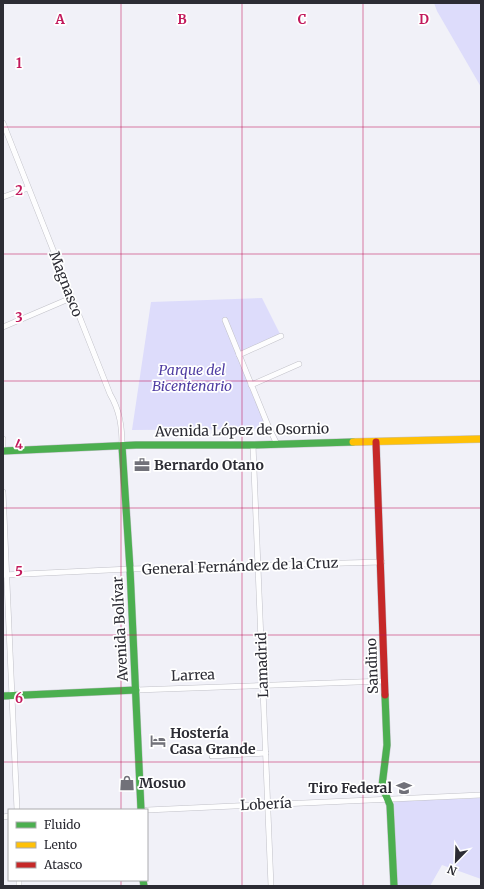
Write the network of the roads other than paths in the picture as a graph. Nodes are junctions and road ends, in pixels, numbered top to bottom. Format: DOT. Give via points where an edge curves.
graph roads {
  1 [pos="3,123"];
  2 [pos="28,188"];
  3 [pos="3,197"];
  4 [pos="71,298"];
  5 [pos="225,320"];
  6 [pos="3,327"];
  7 [pos="281,336"];
  8 [pos="239,355"];
  9 [pos="299,364"];
  10 [pos="251,385"];
  11 [pos="3,439"];
  12 [pos="481,439"];
  13 [pos="376,442"];
  14 [pos="277,444"];
  15 [pos="253,445"];
  16 [pos="3,446"];
  17 [pos="122,446"];
  18 [pos="3,451"];
  19 [pos="3,492"];
  20 [pos="382,562"];
  21 [pos="258,565"];
  22 [pos="130,569"];
  23 [pos="5,575"];
  24 [pos="385,681"];
  25 [pos="263,685"];
  26 [pos="136,690"];
  27 [pos="12,695"];
  28 [pos="3,696"];
  29 [pos="266,753"];
  30 [pos="212,756"];
  31 [pos="481,795"];
  32 [pos="388,798"];
  33 [pos="268,804"];
  34 [pos="17,809"];
  35 [pos="141,809"];
  36 [pos="148,810"];
  37 [pos="271,886"];
  38 [pos="394,886"];
  1 -- 2 [label="street, Magnasco"];
  2 -- 3 [label="street"];
  2 -- 4 [label="street, Magnasco"];
  4 -- 6 [label="street"];
  4 -- 17 [label="street, Magnasco" via="119,414"];
  5 -- 8 [label="street"];
  7 -- 8 [label="street"];
  8 -- 10 [label="street"];
  9 -- 10 [label="street"];
  10 -- 14 [label="street"];
  11 -- 16 [label="street"];
  12 -- 13 [label="main road, Avenida López de Osornio"];
  13 -- 14 [label="main road, Avenida López de Osornio"];
  13 -- 20 [label="main road, Sandino"];
  14 -- 15 [label="main road, Avenida López de Osornio"];
  15 -- 17 [label="main road, Avenida López de Osornio"];
  15 -- 21 [label="street, Lamadrid"];
  17 -- 18 [label="main road, Avenida López de Osornio"];
  17 -- 22 [label="main road, Avenida Bolívar"];
  19 -- 23 [label="street"];
  20 -- 21 [label="street, General Fernández de la Cruz"];
  20 -- 24 [label="main road, Sandino"];
  21 -- 22 [label="street, General Fernández de la Cruz"];
  21 -- 25 [label="street, Lamadrid"];
  22 -- 23 [label="street, General Fernández de la Cruz"];
  22 -- 26 [label="main road, Avenida Bolívar"];
  23 -- 27 [label="street"];
  24 -- 25 [label="street, Larrea"];
  24 -- 32 [label="main road, Sandino" via="387,745 382,786"];
  25 -- 26 [label="street, Larrea"];
  25 -- 29 [label="street, Lamadrid"];
  26 -- 27 [label="main road, Larrea"];
  26 -- 35 [label="main road, Avenida Bolívar"];
  27 -- 28 [label="main road, Larrea"];
  27 -- 34 [label="street"];
  29 -- 30 [label="street"];
  29 -- 33 [label="street, Lamadrid"];
  31 -- 32 [label="street, Lobería"];
  32 -- 33 [label="street, Lobería"];
  32 -- 38 [label="main road, Sandino"];
  33 -- 36 [label="street, Lobería"];
  33 -- 37 [label="street, Lamadrid"];
}
